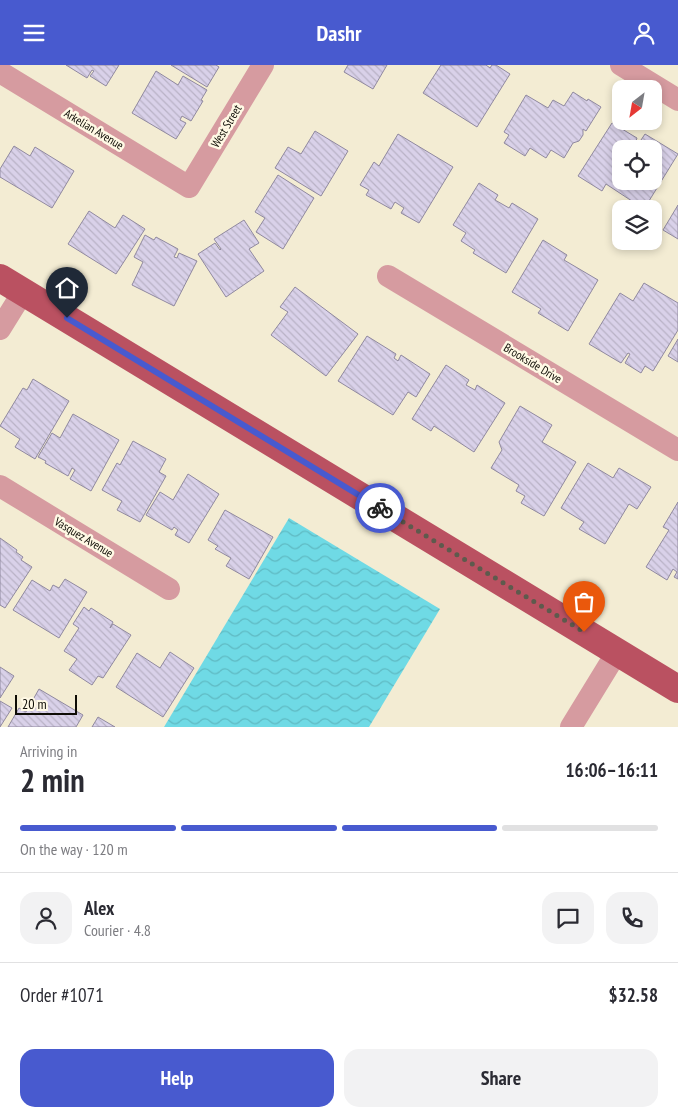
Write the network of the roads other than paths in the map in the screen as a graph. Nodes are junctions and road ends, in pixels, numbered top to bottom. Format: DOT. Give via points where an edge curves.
graph roads {
  1 [pos="263,65"];
  2 [pos="621,65"];
  3 [pos="0,72"];
  4 [pos="678,100"];
  5 [pos="189,187"];
  6 [pos="388,276"];
  7 [pos="0,278"];
  8 [pos="23,292"];
  9 [pos="0,329"];
  10 [pos="678,450"];
  11 [pos="0,485"];
  12 [pos="169,589"];
  13 [pos="617,652"];
  14 [pos="677,685"];
  15 [pos="571,727"];
  1 -- 5 [label="street, West Street"];
  2 -- 4 [label="street"];
  3 -- 5 [label="street, Arkelian Avenue"];
  6 -- 10 [label="street, Brookside Drive"];
  7 -- 8 [label="main road"];
  8 -- 9 [label="street"];
  8 -- 13 [label="main road"];
  11 -- 12 [label="street, Vasquez Avenue"];
  13 -- 14 [label="main road"];
  13 -- 15 [label="street"];
}
